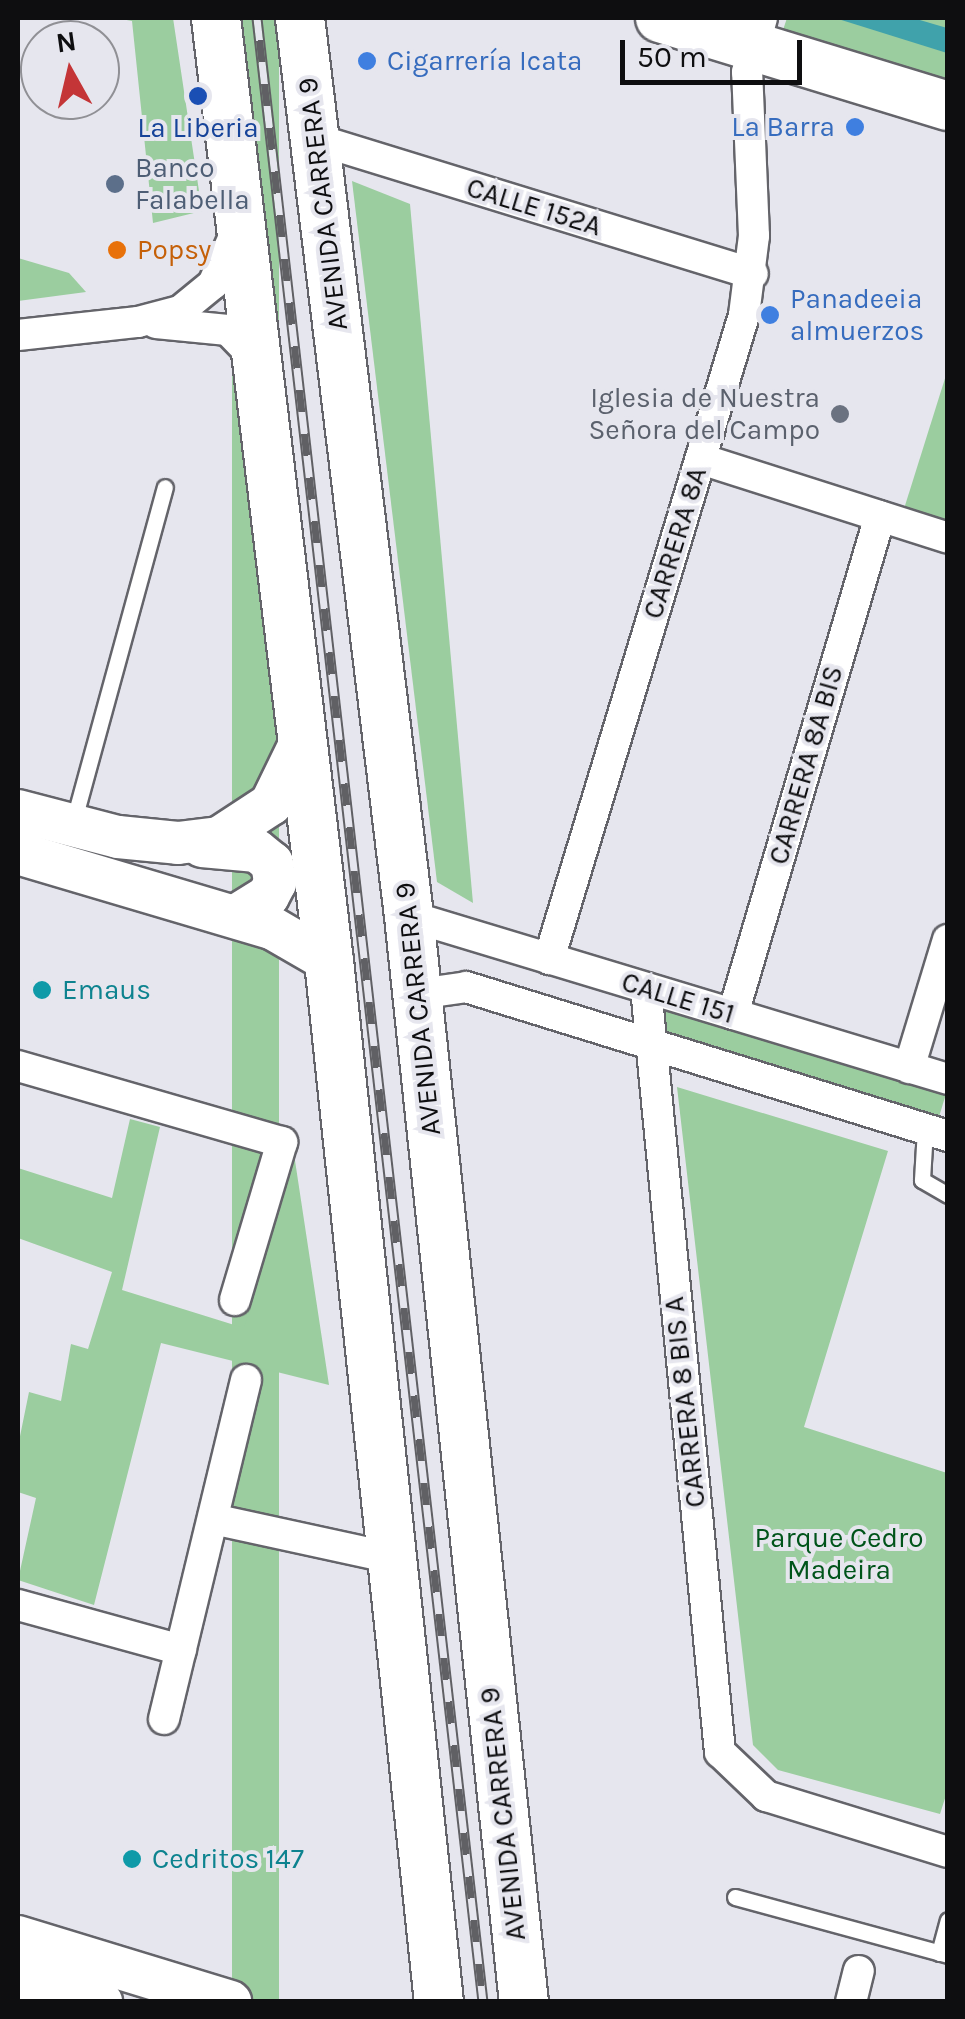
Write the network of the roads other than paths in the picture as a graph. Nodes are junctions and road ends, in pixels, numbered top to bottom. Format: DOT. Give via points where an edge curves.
graph roads {
  1 [pos="216,18"];
  2 [pos="300,18"];
  3 [pos="660,18"];
  4 [pos="770,41"];
  5 [pos="947,106"];
  6 [pos="948,115"];
  7 [pos="745,120"];
  8 [pos="315,139"];
  9 [pos="237,214"];
  10 [pos="752,274"];
  11 [pos="138,322"];
  12 [pos="18,335"];
  13 [pos="256,358"];
  14 [pos="701,459"];
  15 [pos="165,488"];
  16 [pos="880,516"];
  17 [pos="948,538"];
  18 [pos="303,738"];
  19 [pos="18,810"];
  20 [pos="72,826"];
  21 [pos="178,843"];
  22 [pos="19,857"];
  23 [pos="236,916"];
  24 [pos="409,916"];
  25 [pos="948,940"];
  26 [pos="549,959"];
  27 [pos="329,962"];
  28 [pos="646,988"];
  29 [pos="418,1004"];
  30 [pos="733,1014"];
  31 [pos="649,1044"];
  32 [pos="18,1066"];
  33 [pos="909,1068"];
  34 [pos="948,1079"];
  35 [pos="936,1133"];
  36 [pos="948,1195"];
  37 [pos="236,1300"];
  38 [pos="246,1380"];
  39 [pos="213,1519"];
  40 [pos="392,1558"];
  41 [pos="18,1604"];
  42 [pos="181,1650"];
  43 [pos="164,1719"];
  44 [pos="948,1852"];
  45 [pos="735,1897"];
  46 [pos="948,1920"];
  47 [pos="18,1936"];
  48 [pos="943,1954"];
  49 [pos="858,1971"];
  50 [pos="18,1977"];
  51 [pos="437,1999"];
  52 [pos="101,2002"];
  53 [pos="230,2002"];
  54 [pos="524,2002"];
  55 [pos="851,2002"];
  1 -- 9 [label="main road"];
  2 -- 8 [label="main road, AVENIDA CARRERA 9"];
  3 -- 4 [label="main road"];
  4 -- 5 [label="main road"];
  4 -- 7 [label="street, CARRERA 8A"];
  4 -- 7 [label="street"];
  5 -- 6 [label="street"];
  7 -- 10 [label="street, CARRERA 8A"];
  8 -- 10 [label="street, CALLE 152A"];
  8 -- 24 [label="main road, AVENIDA CARRERA 9"];
  9 -- 11 [label="street" via="235,239 213,284 180,311"];
  9 -- 13 [label="main road"];
  10 -- 14 [label="street, CARRERA 8A"];
  11 -- 12 [label="street"];
  11 -- 13 [label="street" via="228,330"];
  13 -- 18 [label="main road"];
  14 -- 16 [label="street"];
  14 -- 26 [label="street, CARRERA 8A"];
  15 -- 20 [label="lane"];
  16 -- 17 [label="street"];
  16 -- 30 [label="street, CARRERA 8A BIS"];
  18 -- 21 [label="street" via="290,773 256,818 220,838"];
  18 -- 27 [label="main road"];
  19 -- 20 [label="street"];
  20 -- 21 [label="street"];
  21 -- 23 [label="street" via="266,854 275,883 268,896"];
  22 -- 23 [label="street"];
  23 -- 27 [label="street" via="294,937"];
  24 -- 26 [label="street, CALLE 151"];
  24 -- 29 [label="main road, AVENIDA CARRERA 9"];
  25 -- 33 [label="street"];
  26 -- 28 [label="street, CALLE 151"];
  27 -- 40 [label="main road"];
  28 -- 30 [label="street, CALLE 151"];
  28 -- 31 [label="street, CARRERA 8 BIS A"];
  29 -- 31 [label="street, CALLE 151" via="432,992 466,987"];
  29 -- 54 [label="main road, AVENIDA CARRERA 9"];
  30 -- 33 [label="street, CALLE 151"];
  31 -- 35 [label="street, CALLE 151"];
  31 -- 44 [label="street, CARRERA 8 BIS A" via="720,1752 766,1796"];
  32 -- 37 [label="street" via="282,1142"];
  33 -- 34 [label="street, CALLE 151"];
  35 -- 36 [label="lane" via="922,1180"];
  38 -- 39 [label="street"];
  39 -- 40 [label="street"];
  39 -- 42 [label="street"];
  40 -- 51 [label="main road"];
  41 -- 42 [label="street"];
  42 -- 43 [label="street"];
  45 -- 48 [label="lane"];
  46 -- 48 [label="lane"];
  47 -- 53 [label="street"];
  49 -- 55 [label="street"];
  50 -- 52 [label="street"];
}
